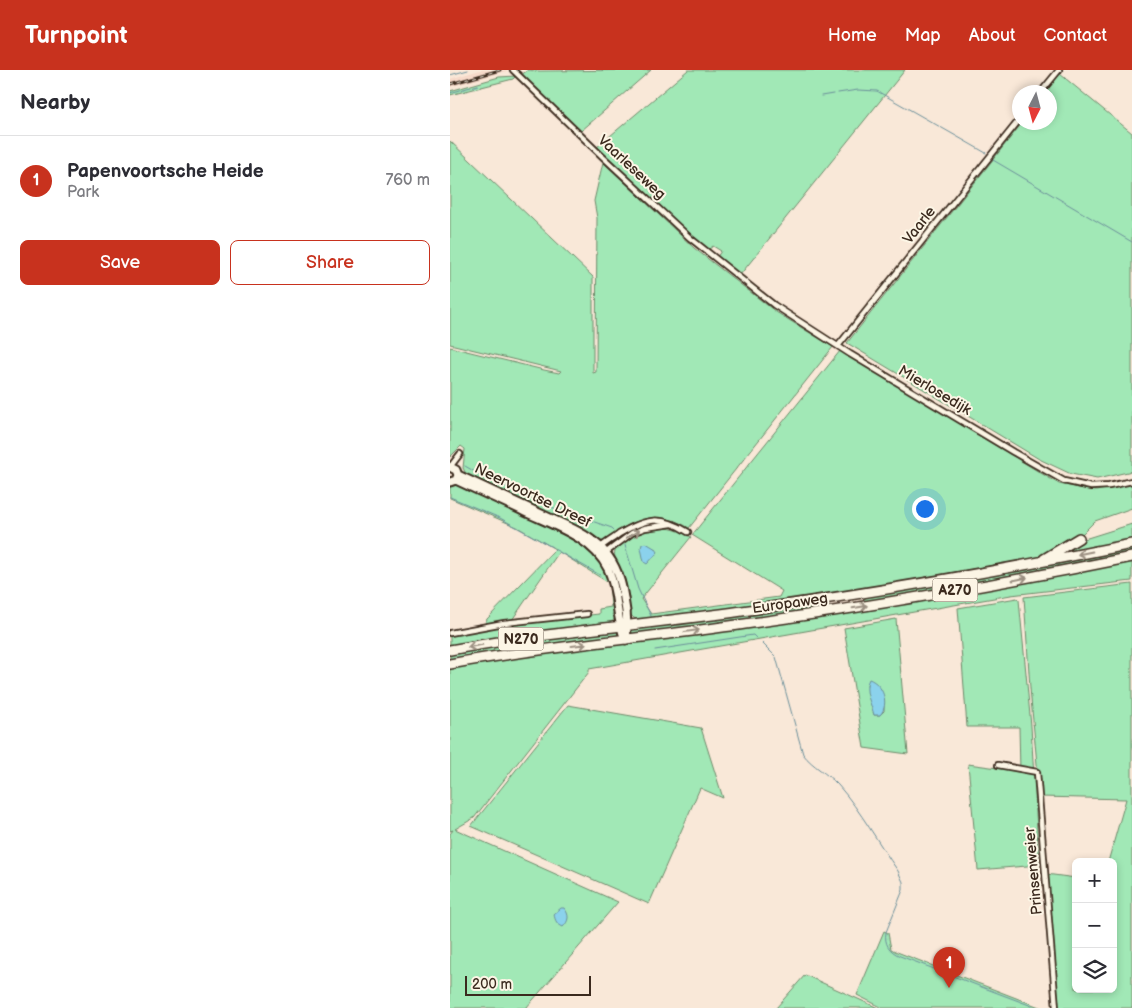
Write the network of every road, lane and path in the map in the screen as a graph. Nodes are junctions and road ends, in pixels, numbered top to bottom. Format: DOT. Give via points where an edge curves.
graph roads {
  1 [pos="513,70"];
  2 [pos="1059,70"];
  3 [pos="1047,85"];
  4 [pos="1012,128"];
  5 [pos="739,277"];
  6 [pos="838,346"];
  7 [pos="453,473"];
  8 [pos="1132,481"];
  9 [pos="672,524"];
  10 [pos="688,532"];
  11 [pos="1079,538"];
  12 [pos="1132,544"];
  13 [pos="600,546"];
  14 [pos="607,553"];
  15 [pos="599,555"];
  16 [pos="1132,557"];
  17 [pos="1037,562"];
  18 [pos="587,614"];
  19 [pos="624,627"];
  20 [pos="450,633"];
  21 [pos="626,640"];
  22 [pos="450,650"];
  23 [pos="450,664"];
  24 [pos="998,765"];
  25 [pos="1056,1008"];
  1 -- 5 [label="street, Vaarleseweg" via="690,238"];
  2 -- 3 [label="street"];
  4 -- 6 [label="street, Vaarle"];
  5 -- 6 [label="street, Mierlosedijk" via="774,305"];
  6 -- 8 [label="street, Mierlosedijk" via="1064,481 1091,486"];
  7 -- 13 [label="street, Neervoortse Dreef" via="582,532"];
  7 -- 15 [label="street, Neervoortse Dreef" via="570,534"];
  9 -- 10 [label="street"];
  9 -- 13 [label="street" via="662,520 644,521"];
  14 -- 9 [label="street, one-way" via="632,533"];
  11 -- 17 [label="highway, A270"];
  12 -- 17 [label="highway, Europaweg / A270, one-way"];
  13 -- 14 [label="street, Neervoortse Dreef"];
  13 -- 15 [label="street"];
  14 -- 15 [label="street"];
  14 -- 19 [label="street, Neervoortse Dreef" via="623,587"];
  15 -- 19 [label="street, Neervoortse Dreef" via="614,585"];
  21 -- 16 [label="highway, Europaweg / A270, one-way" via="861,607"];
  17 -- 19 [label="highway, Europaweg / A270" via="912,585"];
  18 -- 20 [label="street"];
  19 -- 21 [label="street, Neervoortse Dreef"];
  19 -- 22 [label="highway, Europaweg / N270, one-way"];
  23 -- 21 [label="highway, Europaweg / N270, one-way"];
  24 -- 25 [label="street, Prinsenweier" via="1037,772"];
}
